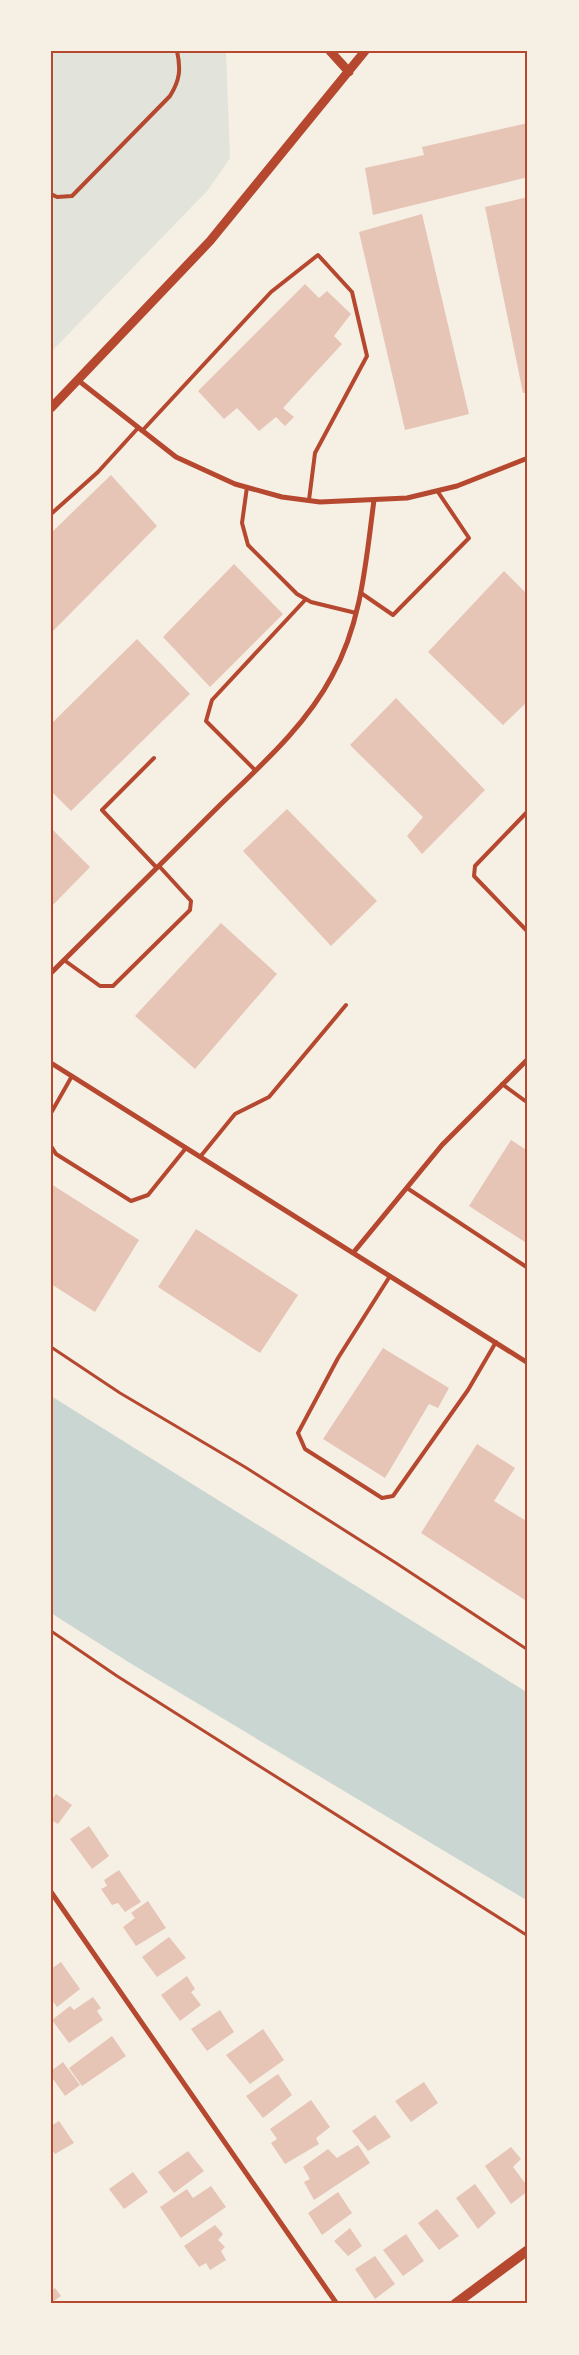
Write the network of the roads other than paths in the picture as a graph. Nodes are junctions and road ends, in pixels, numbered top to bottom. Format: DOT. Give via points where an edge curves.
graph roads {
  1 [pos="177,51"];
  2 [pos="330,51"];
  3 [pos="365,51"];
  4 [pos="349,72"];
  5 [pos="51,194"];
  6 [pos="79,381"];
  7 [pos="51,408"];
  8 [pos="140,429"];
  9 [pos="528,458"];
  10 [pos="247,487"];
  11 [pos="438,492"];
  12 [pos="309,500"];
  13 [pos="374,500"];
  14 [pos="51,514"];
  15 [pos="362,593"];
  16 [pos="306,599"];
  17 [pos="356,613"];
  18 [pos="154,758"];
  19 [pos="255,770"];
  20 [pos="528,811"];
  21 [pos="158,867"];
  22 [pos="528,932"];
  23 [pos="64,960"];
  24 [pos="51,963"];
  25 [pos="56,968"];
  26 [pos="51,973"];
  27 [pos="346,1005"];
  28 [pos="528,1060"];
  29 [pos="51,1063"];
  30 [pos="72,1076"];
  31 [pos="502,1084"];
  32 [pos="528,1103"];
  33 [pos="51,1113"];
  34 [pos="51,1146"];
  35 [pos="186,1148"];
  36 [pos="200,1156"];
  37 [pos="407,1188"];
  38 [pos="353,1253"];
  39 [pos="528,1268"];
  40 [pos="390,1276"];
  41 [pos="496,1342"];
  42 [pos="528,1362"];
  43 [pos="51,1892"];
  44 [pos="528,2250"];
  45 [pos="337,2304"];
  46 [pos="455,2304"];
  1 -- 5 [label="lane" via="181,69 170,96 72,196"];
  2 -- 4 [label="street"];
  3 -- 4 [label="street"];
  4 -- 6 [label="street" via="210,241"];
  6 -- 7 [label="street"];
  6 -- 8 [label="street"];
  8 -- 10 [label="street" via="176,457"];
  8 -- 12 [label="lane" via="271,292 318,255 352,292 367,356 315,453"];
  8 -- 14 [label="lane"];
  9 -- 11 [label="street"];
  10 -- 12 [label="street" via="282,497"];
  10 -- 16 [label="lane" via="242,523 248,545 296,594"];
  11 -- 13 [label="street"];
  11 -- 15 [label="lane" via="469,538 393,615"];
  12 -- 13 [label="street"];
  13 -- 15 [label="street"];
  15 -- 17 [label="street"];
  16 -- 17 [label="lane"];
  16 -- 19 [label="lane" via="212,700 208,711 206,721"];
  17 -- 19 [label="street" via="333,676 318,700 301,723"];
  18 -- 21 [label="lane" via="102,810"];
  19 -- 21 [label="street"];
  20 -- 22 [label="lane" via="475,866 474,876"];
  21 -- 23 [label="street"];
  21 -- 23 [label="lane" via="191,900 190,910 113,986 100,986"];
  23 -- 25 [label="street"];
  24 -- 25 [label="lane"];
  25 -- 26 [label="street"];
  27 -- 36 [label="lane" via="268,1097 235,1114"];
  28 -- 31 [label="street"];
  29 -- 30 [label="street"];
  30 -- 33 [label="lane"];
  30 -- 35 [label="street"];
  31 -- 32 [label="lane"];
  31 -- 37 [label="street" via="442,1145"];
  34 -- 35 [label="lane" via="56,1154 131,1201 148,1195"];
  35 -- 36 [label="street"];
  36 -- 38 [label="street"];
  37 -- 38 [label="street"];
  37 -- 39 [label="lane"];
  38 -- 40 [label="street"];
  40 -- 41 [label="street"];
  40 -- 41 [label="lane" via="338,1358 298,1433 305,1449 382,1498 393,1496 468,1390"];
  41 -- 42 [label="street"];
  43 -- 45 [label="street"];
  44 -- 46 [label="main road"];
}
